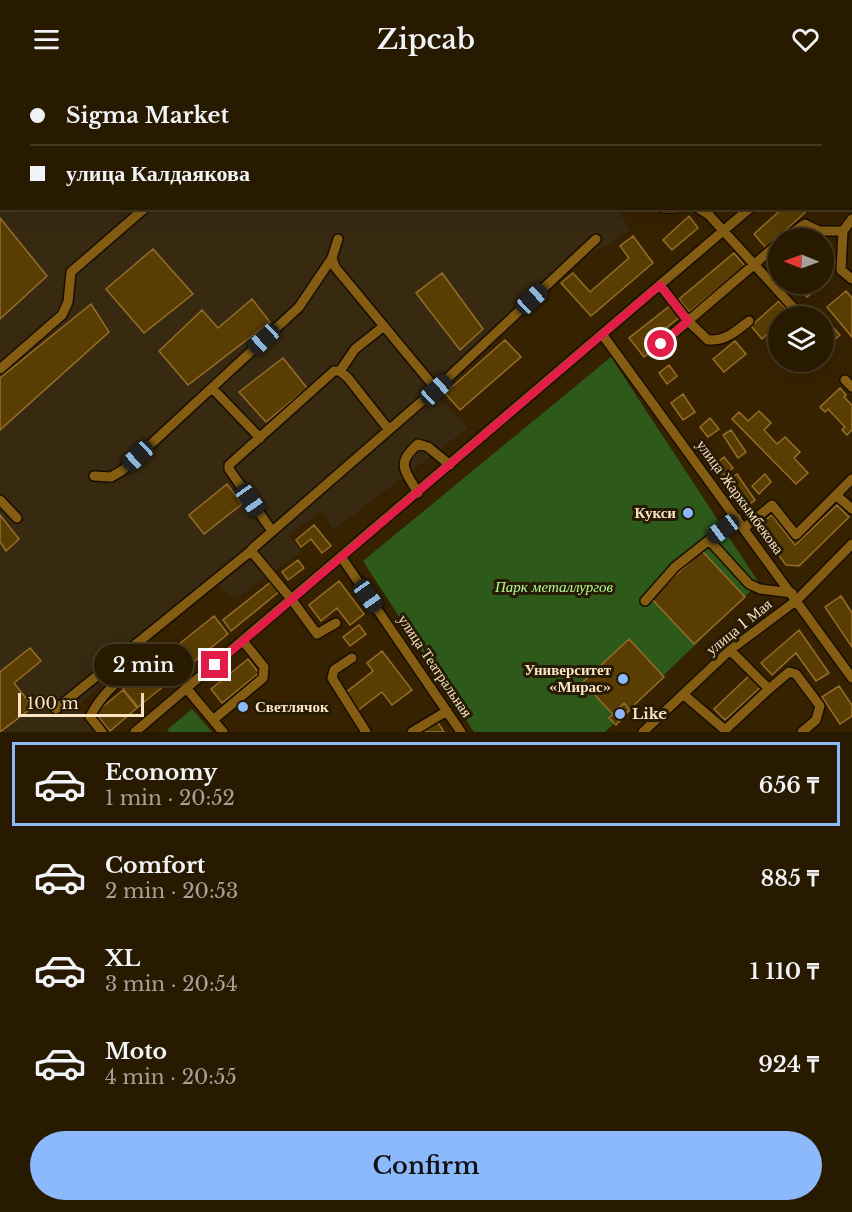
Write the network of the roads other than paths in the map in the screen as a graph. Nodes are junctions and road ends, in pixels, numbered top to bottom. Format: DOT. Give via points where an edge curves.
graph roads {
  1 [pos="143,210"];
  2 [pos="701,210"];
  3 [pos="748,210"];
  4 [pos="852,219"];
  5 [pos="800,228"];
  6 [pos="813,228"];
  7 [pos="724,231"];
  8 [pos="834,231"];
  9 [pos="843,231"];
  10 [pos="338,238"];
  11 [pos="596,239"];
  12 [pos="768,253"];
  13 [pos="332,258"];
  14 [pos="754,265"];
  15 [pos="852,279"];
  16 [pos="660,285"];
  17 [pos="792,306"];
  18 [pos="688,321"];
  19 [pos="749,321"];
  20 [pos="384,327"];
  21 [pos="602,334"];
  22 [pos="661,344"];
  23 [pos="0,369"];
  24 [pos="340,371"];
  25 [pos="212,388"];
  26 [pos="436,390"];
  27 [pos="389,430"];
  28 [pos="260,438"];
  29 [pos="450,465"];
  30 [pos="94,476"];
  31 [pos="852,479"];
  32 [pos="418,493"];
  33 [pos="836,495"];
  34 [pos="0,500"];
  35 [pos="852,509"];
  36 [pos="16,518"];
  37 [pos="737,518"];
  38 [pos="744,528"];
  39 [pos="272,531"];
  40 [pos="709,540"];
  41 [pos="852,544"];
  42 [pos="252,550"];
  43 [pos="342,558"];
  44 [pos="794,597"];
  45 [pos="292,600"];
  46 [pos="645,601"];
  47 [pos="336,623"];
  48 [pos="243,642"];
  49 [pos="730,650"];
  50 [pos="154,651"];
  51 [pos="352,658"];
  52 [pos="852,678"];
  53 [pos="187,689"];
  54 [pos="769,689"];
  55 [pos="683,694"];
  56 [pos="56,709"];
  57 [pos="447,711"];
  58 [pos="213,720"];
  59 [pos="726,731"];
  60 [pos="102,732"];
  61 [pos="135,732"];
  62 [pos="223,732"];
  63 [pos="366,732"];
  64 [pos="412,732"];
  65 [pos="462,732"];
  66 [pos="643,732"];
  67 [pos="802,732"];
  1 -- 23 [label="street" via="71,272 68,302 62,315"];
  2 -- 7 [label="street"];
  3 -- 7 [label="street"];
  4 -- 9 [label="street"];
  5 -- 6 [label="street" via="806,224"];
  7 -- 14 [label="street"];
  7 -- 16 [label="street"];
  8 -- 9 [label="street"];
  9 -- 15 [label="street" via="841,270"];
  10 -- 13 [label="street"];
  11 -- 26 [label="street"];
  12 -- 14 [label="street"];
  13 -- 20 [label="street" via="335,267"];
  13 -- 25 [label="street" via="299,307"];
  14 -- 17 [label="street"];
  14 -- 18 [label="street"];
  16 -- 18 [label="street"];
  16 -- 21 [label="street"];
  18 -- 19 [label="street" via="708,340 720,341"];
  18 -- 22 [label="street"];
  20 -- 24 [label="street" via="355,348"];
  20 -- 26 [label="street"];
  21 -- 29 [label="street"];
  21 -- 37 [label="street, улица Жаркымбекова"];
  24 -- 27 [label="street"];
  24 -- 28 [label="street" via="334,371"];
  25 -- 28 [label="street"];
  25 -- 30 [label="street" via="123,470 111,477"];
  26 -- 27 [label="street"];
  27 -- 39 [label="street"];
  28 -- 39 [label="street" via="228,467"];
  29 -- 32 [label="street"];
  29 -- 32 [label="street" via="418,444 403,462"];
  31 -- 33 [label="street"];
  32 -- 43 [label="street"];
  33 -- 35 [label="street"];
  33 -- 38 [label="street" via="796,535 772,505"];
  34 -- 36 [label="street"];
  37 -- 38 [label="street, улица Жаркымбекова"];
  37 -- 40 [label="street"];
  38 -- 44 [label="street, улица Жаркымбекова"];
  39 -- 42 [label="street"];
  40 -- 44 [label="street" via="749,584"];
  40 -- 46 [label="street" via="675,567"];
  41 -- 44 [label="street, улица 1 Мая"];
  42 -- 45 [label="street"];
  42 -- 56 [label="street"];
  43 -- 45 [label="street"];
  43 -- 57 [label="street, улица Театральная"];
  44 -- 49 [label="street, улица 1 Мая"];
  44 -- 52 [label="street, улица Жаркымбекова"];
  45 -- 47 [label="street" via="317,634"];
  45 -- 48 [label="street"];
  48 -- 53 [label="street"];
  48 -- 58 [label="street" via="264,667 263,678"];
  49 -- 54 [label="street"];
  49 -- 55 [label="street, улица 1 Мая"];
  50 -- 60 [label="street" via="102,695 90,717"];
  51 -- 63 [label="street" via="334,670 332,678"];
  53 -- 58 [label="street"];
  53 -- 61 [label="street"];
  54 -- 59 [label="street"];
  54 -- 67 [label="street" via="789,672 796,674 820,706 816,720"];
  55 -- 59 [label="street"];
  55 -- 66 [label="street, улица 1 Мая"];
  57 -- 64 [label="street"];
  57 -- 65 [label="street, улица Театральная"];
  58 -- 62 [label="street"];
}
